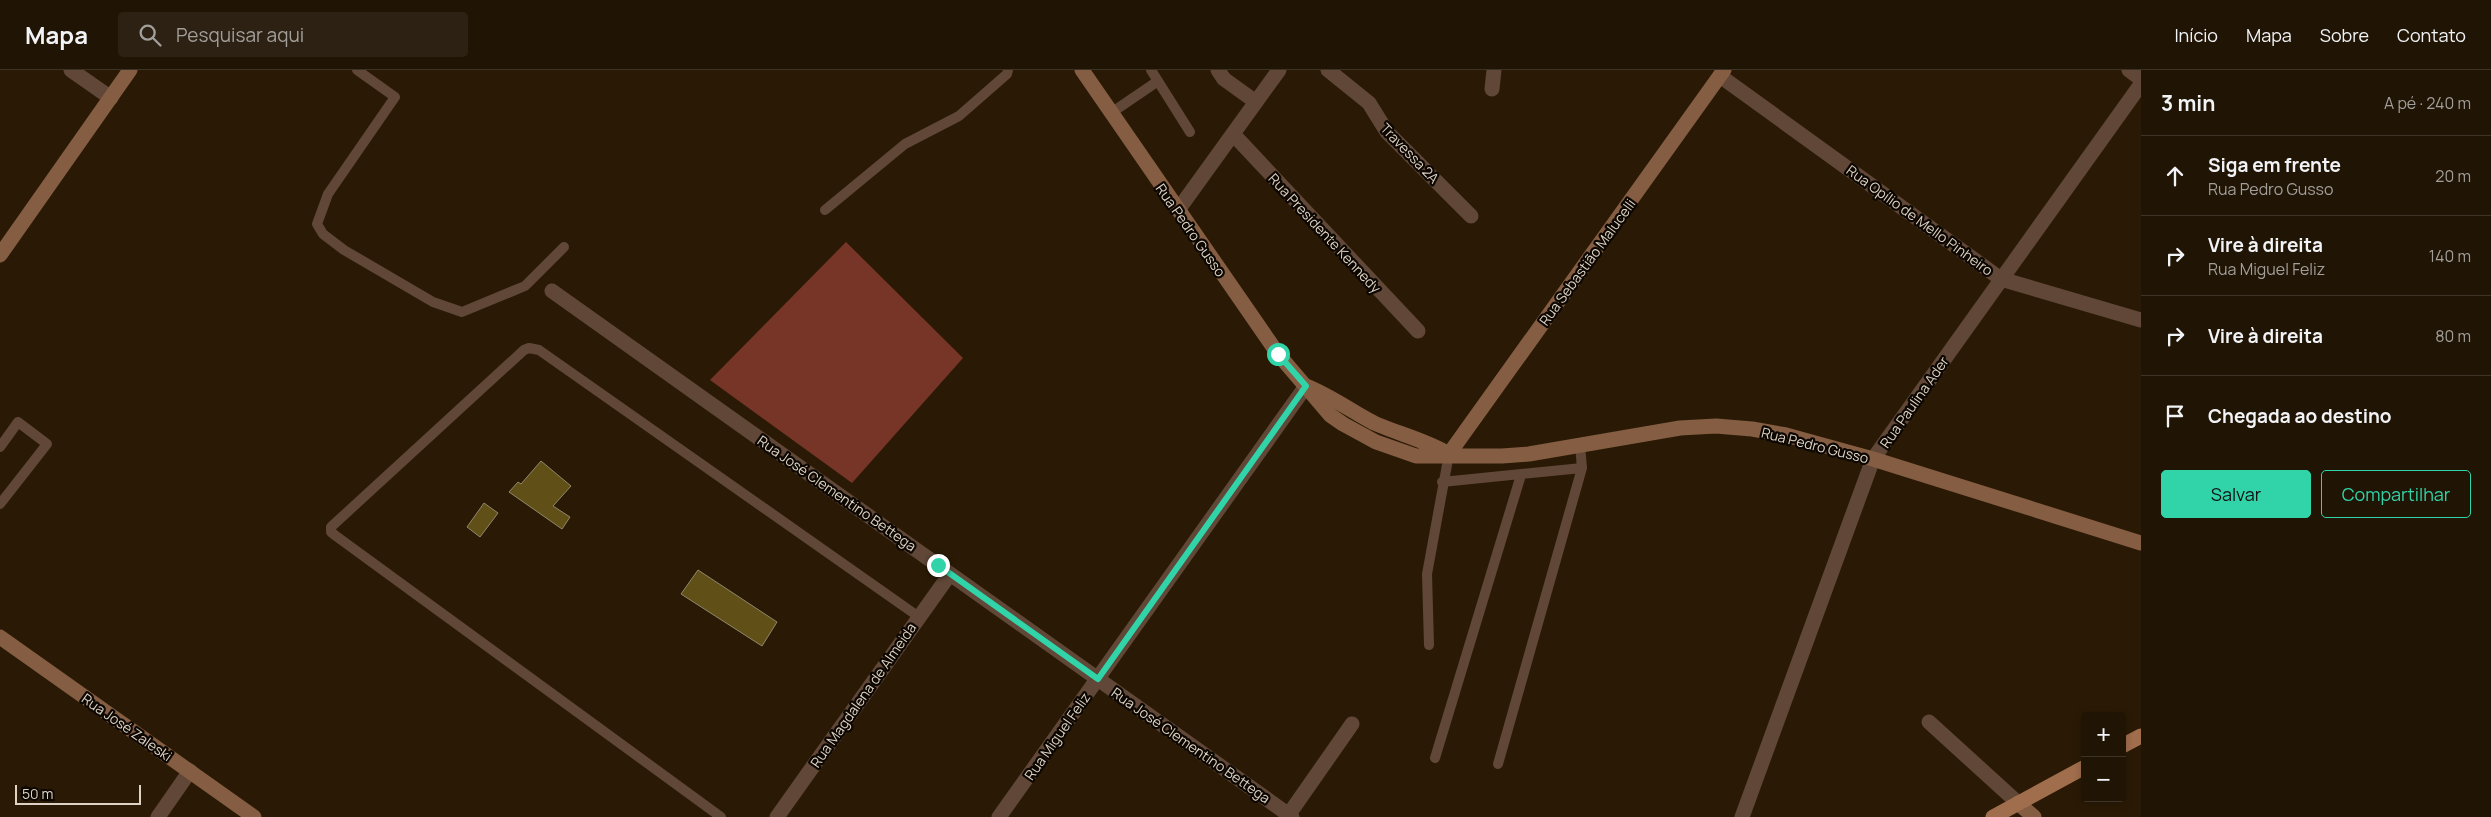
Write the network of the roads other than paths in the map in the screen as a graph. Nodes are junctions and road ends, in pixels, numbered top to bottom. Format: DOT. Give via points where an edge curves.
graph roads {
  1 [pos="72,70"];
  2 [pos="130,70"];
  3 [pos="357,70"];
  4 [pos="1008,70"];
  5 [pos="1082,70"];
  6 [pos="1151,70"];
  7 [pos="1218,70"];
  8 [pos="1279,70"];
  9 [pos="1328,70"];
  10 [pos="1494,70"];
  11 [pos="2129,70"];
  12 [pos="1722,73"];
  13 [pos="2141,79"];
  14 [pos="1158,81"];
  15 [pos="2141,84"];
  16 [pos="1492,89"];
  17 [pos="111,98"];
  18 [pos="1256,102"];
  19 [pos="1111,113"];
  20 [pos="1190,132"];
  21 [pos="1233,134"];
  22 [pos="825,210"];
  23 [pos="1178,210"];
  24 [pos="1471,216"];
  25 [pos="564,247"];
  26 [pos="0,255"];
  27 [pos="2002,279"];
  28 [pos="552,291"];
  29 [pos="2141,320"];
  30 [pos="1418,331"];
  31 [pos="1306,386"];
  32 [pos="1580,445"];
  33 [pos="0,447"];
  34 [pos="1449,454"];
  35 [pos="1873,459"];
  36 [pos="1582,468"];
  37 [pos="1521,475"];
  38 [pos="1442,482"];
  39 [pos="3,493"];
  40 [pos="0,504"];
  41 [pos="2141,543"];
  42 [pos="950,574"];
  43 [pos="919,617"];
  44 [pos="0,637"];
  45 [pos="1429,645"];
  46 [pos="1098,679"];
  47 [pos="1929,722"];
  48 [pos="1352,724"];
  49 [pos="2141,736"];
  50 [pos="2126,744"];
  51 [pos="1435,758"];
  52 [pos="1498,764"];
  53 [pos="2081,769"];
  54 [pos="190,771"];
  55 [pos="2018,803"];
  56 [pos="1289,816"];
  57 [pos="158,817"];
  58 [pos="254,817"];
  59 [pos="721,817"];
  60 [pos="777,817"];
  61 [pos="999,817"];
  62 [pos="1742,817"];
  63 [pos="1993,817"];
  64 [pos="2034,817"];
  1 -- 17 [label="street"];
  2 -- 17 [label="main road"];
  3 -- 25 [label="lane" via="395,97 328,194 317,224 323,234 432,302 462,312 525,286"];
  4 -- 22 [label="lane" via="959,116 905,144"];
  5 -- 19 [label="main road, Rua Pedro Gusso"];
  6 -- 14 [label="lane"];
  7 -- 18 [label="street" via="1224,79"];
  8 -- 18 [label="street"];
  9 -- 24 [label="street, Travessa 2A" via="1369,104 1387,132"];
  10 -- 16 [label="street"];
  11 -- 13 [label="street"];
  12 -- 27 [label="street, Rua Opílio de Mello Pinheiro"];
  12 -- 34 [label="main road, Rua Sebastião Malucelli"];
  14 -- 19 [label="lane"];
  14 -- 20 [label="lane"];
  15 -- 27 [label="street, Rua Paulina Ader"];
  17 -- 26 [label="main road"];
  18 -- 21 [label="street"];
  19 -- 23 [label="main road, Rua Pedro Gusso"];
  21 -- 23 [label="street"];
  21 -- 30 [label="street, Rua Presidente Kennedy"];
  23 -- 31 [label="main road, Rua Pedro Gusso" via="1265,337"];
  27 -- 29 [label="street, Rua Opílio de Mello Pinheiro"];
  27 -- 35 [label="street, Rua Paulina Ader"];
  28 -- 42 [label="street, Rua José Clementino Bettega"];
  31 -- 34 [label="main road, Rua Pedro Gusso" via="1373,422"];
  31 -- 46 [label="street, Rua Miguel Feliz"];
  32 -- 34 [label="main road, Rua Pedro Gusso" via="1502,456"];
  32 -- 35 [label="main road, Rua Pedro Gusso" via="1680,428 1716,426 1786,435"];
  32 -- 36 [label="lane"];
  33 -- 39 [label="lane" via="18,422 47,444"];
  34 -- 38 [label="lane"];
  35 -- 41 [label="main road, Rua Pedro Gusso"];
  35 -- 62 [label="street, Rua Paulina Ader"];
  36 -- 37 [label="lane"];
  36 -- 52 [label="lane"];
  37 -- 38 [label="lane"];
  37 -- 51 [label="lane"];
  38 -- 45 [label="lane" via="1427,574"];
  39 -- 40 [label="lane"];
  42 -- 43 [label="street, Rua Magdalena de Almeida"];
  42 -- 46 [label="street, Rua José Clementino Bettega"];
  43 -- 59 [label="lane" via="534,348 524,350 331,527 336,536"];
  43 -- 60 [label="street, Rua Magdalena de Almeida"];
  44 -- 54 [label="main road, Rua José Zaleski"];
  46 -- 56 [label="street, Rua José Clementino Bettega"];
  46 -- 61 [label="street, Rua Miguel Feliz"];
  47 -- 55 [label="street"];
  48 -- 56 [label="street"];
  49 -- 50 [label="main road"];
  53 -- 55 [label="main road"];
  54 -- 57 [label="street"];
  54 -- 58 [label="main road, Rua José Zaleski"];
  55 -- 63 [label="main road"];
  55 -- 64 [label="main road"];
}
